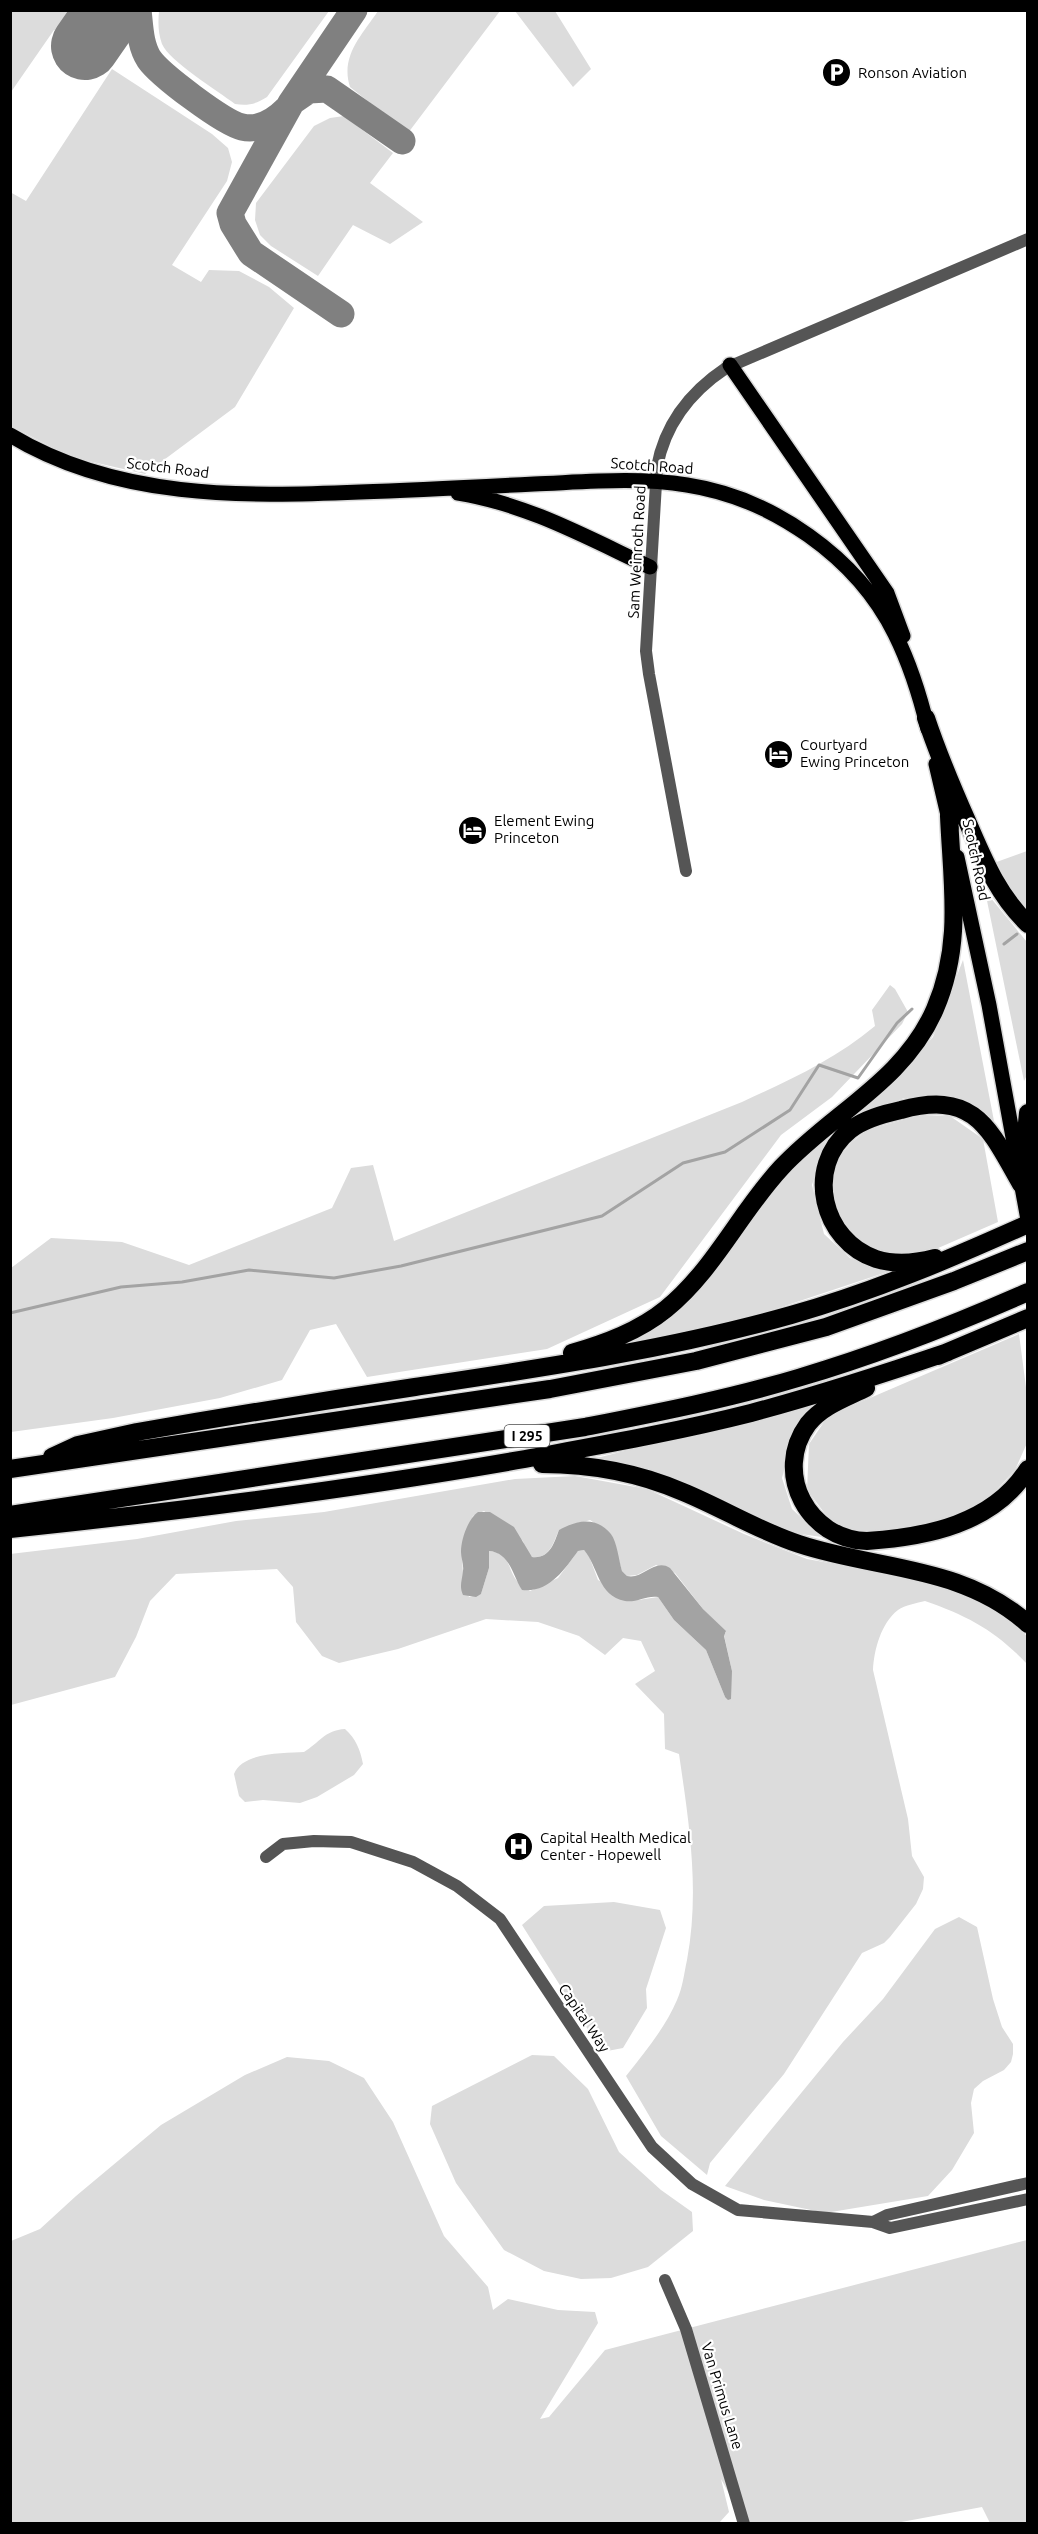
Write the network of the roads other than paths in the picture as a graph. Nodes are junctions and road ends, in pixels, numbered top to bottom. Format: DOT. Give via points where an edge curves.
graph roads {
  1 [pos="1028,239"];
  2 [pos="730,365"];
  3 [pos="10,435"];
  4 [pos="656,482"];
  5 [pos="422,489"];
  6 [pos="650,567"];
  7 [pos="912,671"];
  8 [pos="926,718"];
  9 [pos="949,816"];
  10 [pos="686,872"];
  11 [pos="1028,924"];
  12 [pos="1028,1113"];
  13 [pos="1022,1184"];
  14 [pos="1028,1220"];
  15 [pos="1028,1224"];
  16 [pos="996,1239"];
  17 [pos="1028,1251"];
  18 [pos="1028,1292"];
  19 [pos="1028,1318"];
  20 [pos="948,1352"];
  21 [pos="412,1388"];
  22 [pos="31,1466"];
  23 [pos="483,1466"];
  24 [pos="10,1469"];
  25 [pos="1028,1469"];
  26 [pos="10,1515"];
  27 [pos="10,1529"];
  28 [pos="1028,1624"];
  29 [pos="266,1857"];
  30 [pos="1028,2183"];
  31 [pos="1028,2199"];
  32 [pos="873,2222"];
  33 [pos="665,2280"];
  34 [pos="744,2523"];
  1 -- 2 [label="street, Sam Weinroth Road"];
  2 -- 4 [label="street, Sam Weinroth Road" via="710,378 679,412 663,447"];
  2 -- 7 [label="main road" via="887,593"];
  3 -- 5 [label="main road, Scotch Road" via="84,470 158,487 286,494"];
  4 -- 5 [label="main road, Scotch Road"];
  4 -- 6 [label="street, Sam Weinroth Road"];
  4 -- 7 [label="main road, Scotch Road" via="688,485 734,497 800,530 843,565 871,597 894,632"];
  5 -- 6 [label="main road" via="512,505"];
  6 -- 10 [label="street, Sam Weinroth Road" via="647,664"];
  7 -- 8 [label="main road, Scotch Road"];
  8 -- 9 [label="main road, Scotch Road"];
  8 -- 11 [label="highway" via="945,774 984,864 1005,899"];
  9 -- 13 [label="main road, Scotch Road"];
  9 -- 21 [label="highway" via="954,928 949,971 928,1024 892,1071 779,1169 692,1284 652,1319 624,1335 570,1354"];
  12 -- 13 [label="highway"];
  13 -- 14 [label="main road, Scotch Road"];
  13 -- 16 [label="highway" via="986,1125 962,1109 944,1104 916,1106 864,1122 843,1136 830,1156 823,1184 827,1210 842,1237 863,1253 888,1262 911,1262 953,1254"];
  15 -- 16 [label="highway"];
  16 -- 21 [label="highway" via="903,1279 759,1324 646,1350"];
  17 -- 22 [label="highway" via="826,1328 696,1361 550,1389"];
  18 -- 26 [label="highway, I 295" via="842,1364 669,1410 585,1427"];
  19 -- 20 [label="highway"];
  20 -- 23 [label="highway" via="739,1415 634,1439"];
  20 -- 25 [label="highway" via="830,1406 813,1419 801,1437 793,1467 807,1511 829,1531 847,1539 867,1542 896,1538 948,1528 975,1518 1003,1499"];
  21 -- 22 [label="highway" via="137,1432 78,1445"];
  22 -- 24 [label="highway"];
  23 -- 27 [label="highway" via="130,1517"];
  23 -- 28 [label="highway" via="560,1464 642,1478 684,1492 802,1545 963,1584 991,1597"];
  29 -- 32 [label="street, Capital Way" via="283,1844 351,1842 413,1862 457,1886 500,1919 652,2147 692,2184 738,2210"];
  30 -- 32 [label="street, Capital Way" via="887,2215"];
  31 -- 32 [label="street, Capital Way" via="890,2228"];
  33 -- 34 [label="street, Van Primus Lane" via="686,2329"];
}
